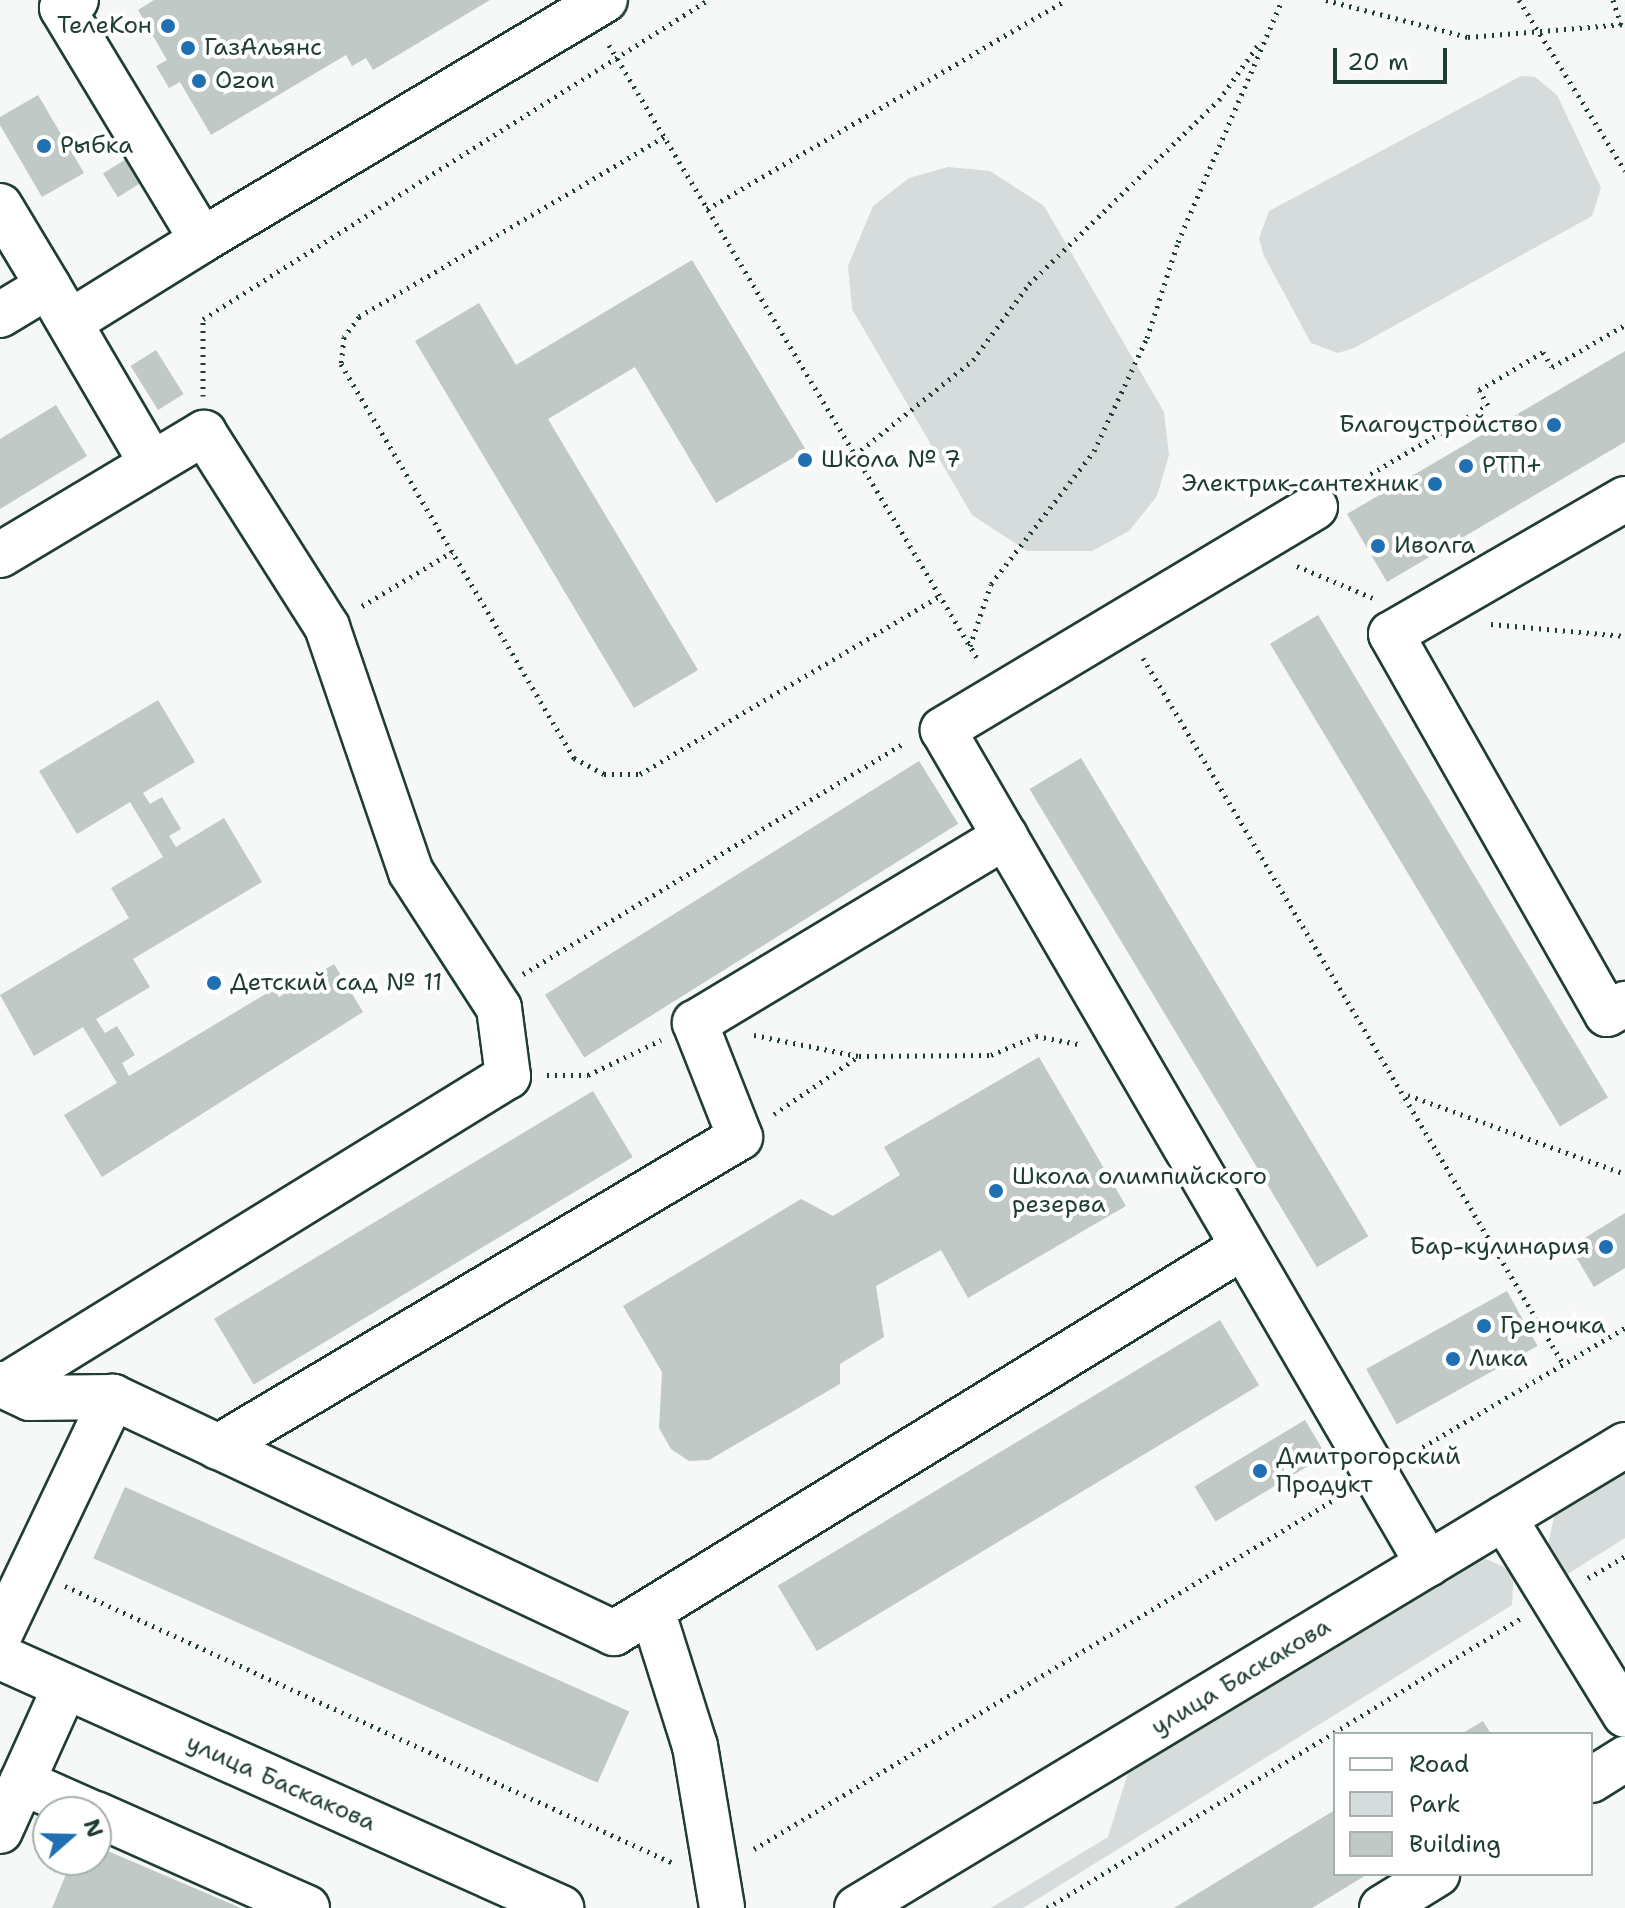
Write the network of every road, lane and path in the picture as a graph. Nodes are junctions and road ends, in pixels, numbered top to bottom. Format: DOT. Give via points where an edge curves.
graph roads {
  1 [pos="76,0"];
  2 [pos="708,0"];
  3 [pos="1066,0"];
  4 [pos="1282,0"];
  5 [pos="1326,0"];
  6 [pos="1519,0"];
  7 [pos="1613,0"];
  8 [pos="597,5"];
  9 [pos="1623,25"];
  10 [pos="1269,30"];
  11 [pos="1541,35"];
  12 [pos="619,62"];
  13 [pos="664,137"];
  14 [pos="1625,171"];
  15 [pos="0,206"];
  16 [pos="707,209"];
  17 [pos="202,240"];
  18 [pos="59,304"];
  19 [pos="0,315"];
  20 [pos="1625,325"];
  21 [pos="204,433"];
  22 [pos="855,455"];
  23 [pos="152,464"];
  24 [pos="1625,499"];
  25 [pos="1315,507"];
  26 [pos="452,552"];
  27 [pos="0,555"];
  28 [pos="940,596"];
  29 [pos="1122,623"];
  30 [pos="327,627"];
  31 [pos="970,646"];
  32 [pos="1000,696"];
  33 [pos="943,730"];
  34 [pos="1005,837"];
  35 [pos="489,995"];
  36 [pos="1625,1004"];
  37 [pos="1132,1054"];
  38 [pos="1407,1095"];
  39 [pos="740,1137"];
  40 [pos="1625,1174"];
  41 [pos="1243,1247"];
  42 [pos="1625,1328"];
  43 [pos="1564,1365"];
  44 [pos="2,1385"];
  45 [pos="113,1397"];
  46 [pos="1625,1445"];
  47 [pos="218,1447"];
  48 [pos="1375,1475"];
  49 [pos="1504,1518"];
  50 [pos="1625,1556"];
  51 [pos="1428,1564"];
  52 [pos="31,1570"];
  53 [pos="1548,1601"];
  54 [pos="652,1610"];
  55 [pos="0,1634"];
  56 [pos="0,1657"];
  57 [pos="65,1687"];
  58 [pos="1625,1715"];
  59 [pos="1334,1732"];
  60 [pos="1333,1733"];
  61 [pos="1625,1759"];
  62 [pos="18,1764"];
  63 [pos="1593,1779"];
  64 [pos="66,1796"];
  65 [pos="112,1821"];
  66 [pos="0,1831"];
  67 [pos="718,1860"];
  68 [pos="1434,1876"];
  69 [pos="869,1906"];
  70 [pos="307,1908"];
  71 [pos="561,1908"];
  72 [pos="722,1908"];
  73 [pos="1047,1908"];
  74 [pos="1382,1908"];
  1 -- 17 [label="street" via="62,8"];
  2 -- 12 [label="path"];
  3 -- 16 [label="path"];
  4 -- 10 [label="path"];
  5 -- 11 [label="path" via="1468,37"];
  6 -- 11 [label="path"];
  7 -- 9 [label="path"];
  8 -- 12 [label="path"];
  8 -- 17 [label="street"];
  9 -- 11 [label="path"];
  10 -- 22 [label="path" via="1219,100 1029,284 973,360"];
  10 -- 31 [label="path" via="1178,242 1147,338 1100,437 991,584"];
  11 -- 14 [label="path"];
  12 -- 13 [label="path"];
  12 -- 21 [label="path" via="203,319"];
  13 -- 16 [label="path"];
  13 -- 26 [label="path" via="359,317 344,337 341,364"];
  15 -- 18 [label="street"];
  16 -- 22 [label="path"];
  17 -- 18 [label="street"];
  18 -- 19 [label="street"];
  18 -- 23 [label="street"];
  20 -- 25 [label="path" via="1552,367 1543,352 1479,390 1488,405"];
  21 -- 23 [label="street"];
  21 -- 30 [label="street"];
  22 -- 28 [label="path"];
  23 -- 27 [label="street"];
  24 -- 36 [label="street" via="1391,634 1607,1014"];
  25 -- 29 [label="street"];
  26 -- 28 [label="path" via="574,758 604,774 640,774"];
  26 -- 30 [label="path"];
  28 -- 31 [label="path"];
  29 -- 32 [label="street"];
  29 -- 38 [label="path"];
  30 -- 35 [label="street" via="411,872"];
  31 -- 32 [label="path"];
  32 -- 33 [label="street"];
  33 -- 34 [label="street"];
  33 -- 35 [label="path" via="897,745"];
  34 -- 37 [label="street"];
  34 -- 39 [label="street" via="695,1023"];
  35 -- 44 [label="street" via="499,1008 508,1076"];
  37 -- 39 [label="path" via="1036,1036 991,1055 859,1056"];
  37 -- 41 [label="street"];
  38 -- 40 [label="path"];
  38 -- 43 [label="path"];
  39 -- 47 [label="street"];
  41 -- 48 [label="street"];
  41 -- 54 [label="street"];
  42 -- 43 [label="path"];
  43 -- 48 [label="path"];
  44 -- 45 [label="street" via="30,1398"];
  45 -- 47 [label="street"];
  45 -- 52 [label="street"];
  46 -- 49 [label="street, улица Баскакова"];
  47 -- 54 [label="street" via="614,1633"];
  48 -- 51 [label="street"];
  48 -- 67 [label="path" via="752,1850"];
  49 -- 51 [label="street, улица Баскакова"];
  49 -- 53 [label="street"];
  50 -- 53 [label="path"];
  51 -- 69 [label="street, улица Баскакова"];
  52 -- 55 [label="street"];
  52 -- 67 [label="path" via="641,1854 684,1867"];
  53 -- 58 [label="street"];
  53 -- 59 [label="path"];
  54 -- 67 [label="street" via="695,1746"];
  56 -- 57 [label="street, улица Баскакова"];
  57 -- 62 [label="street"];
  57 -- 71 [label="street, улица Баскакова"];
  60 -- 73 [label="path"];
  61 -- 63 [label="street"];
  62 -- 64 [label="street"];
  62 -- 66 [label="street"];
  65 -- 70 [label="street"];
  67 -- 72 [label="street"];
  68 -- 74 [label="street"];
}
